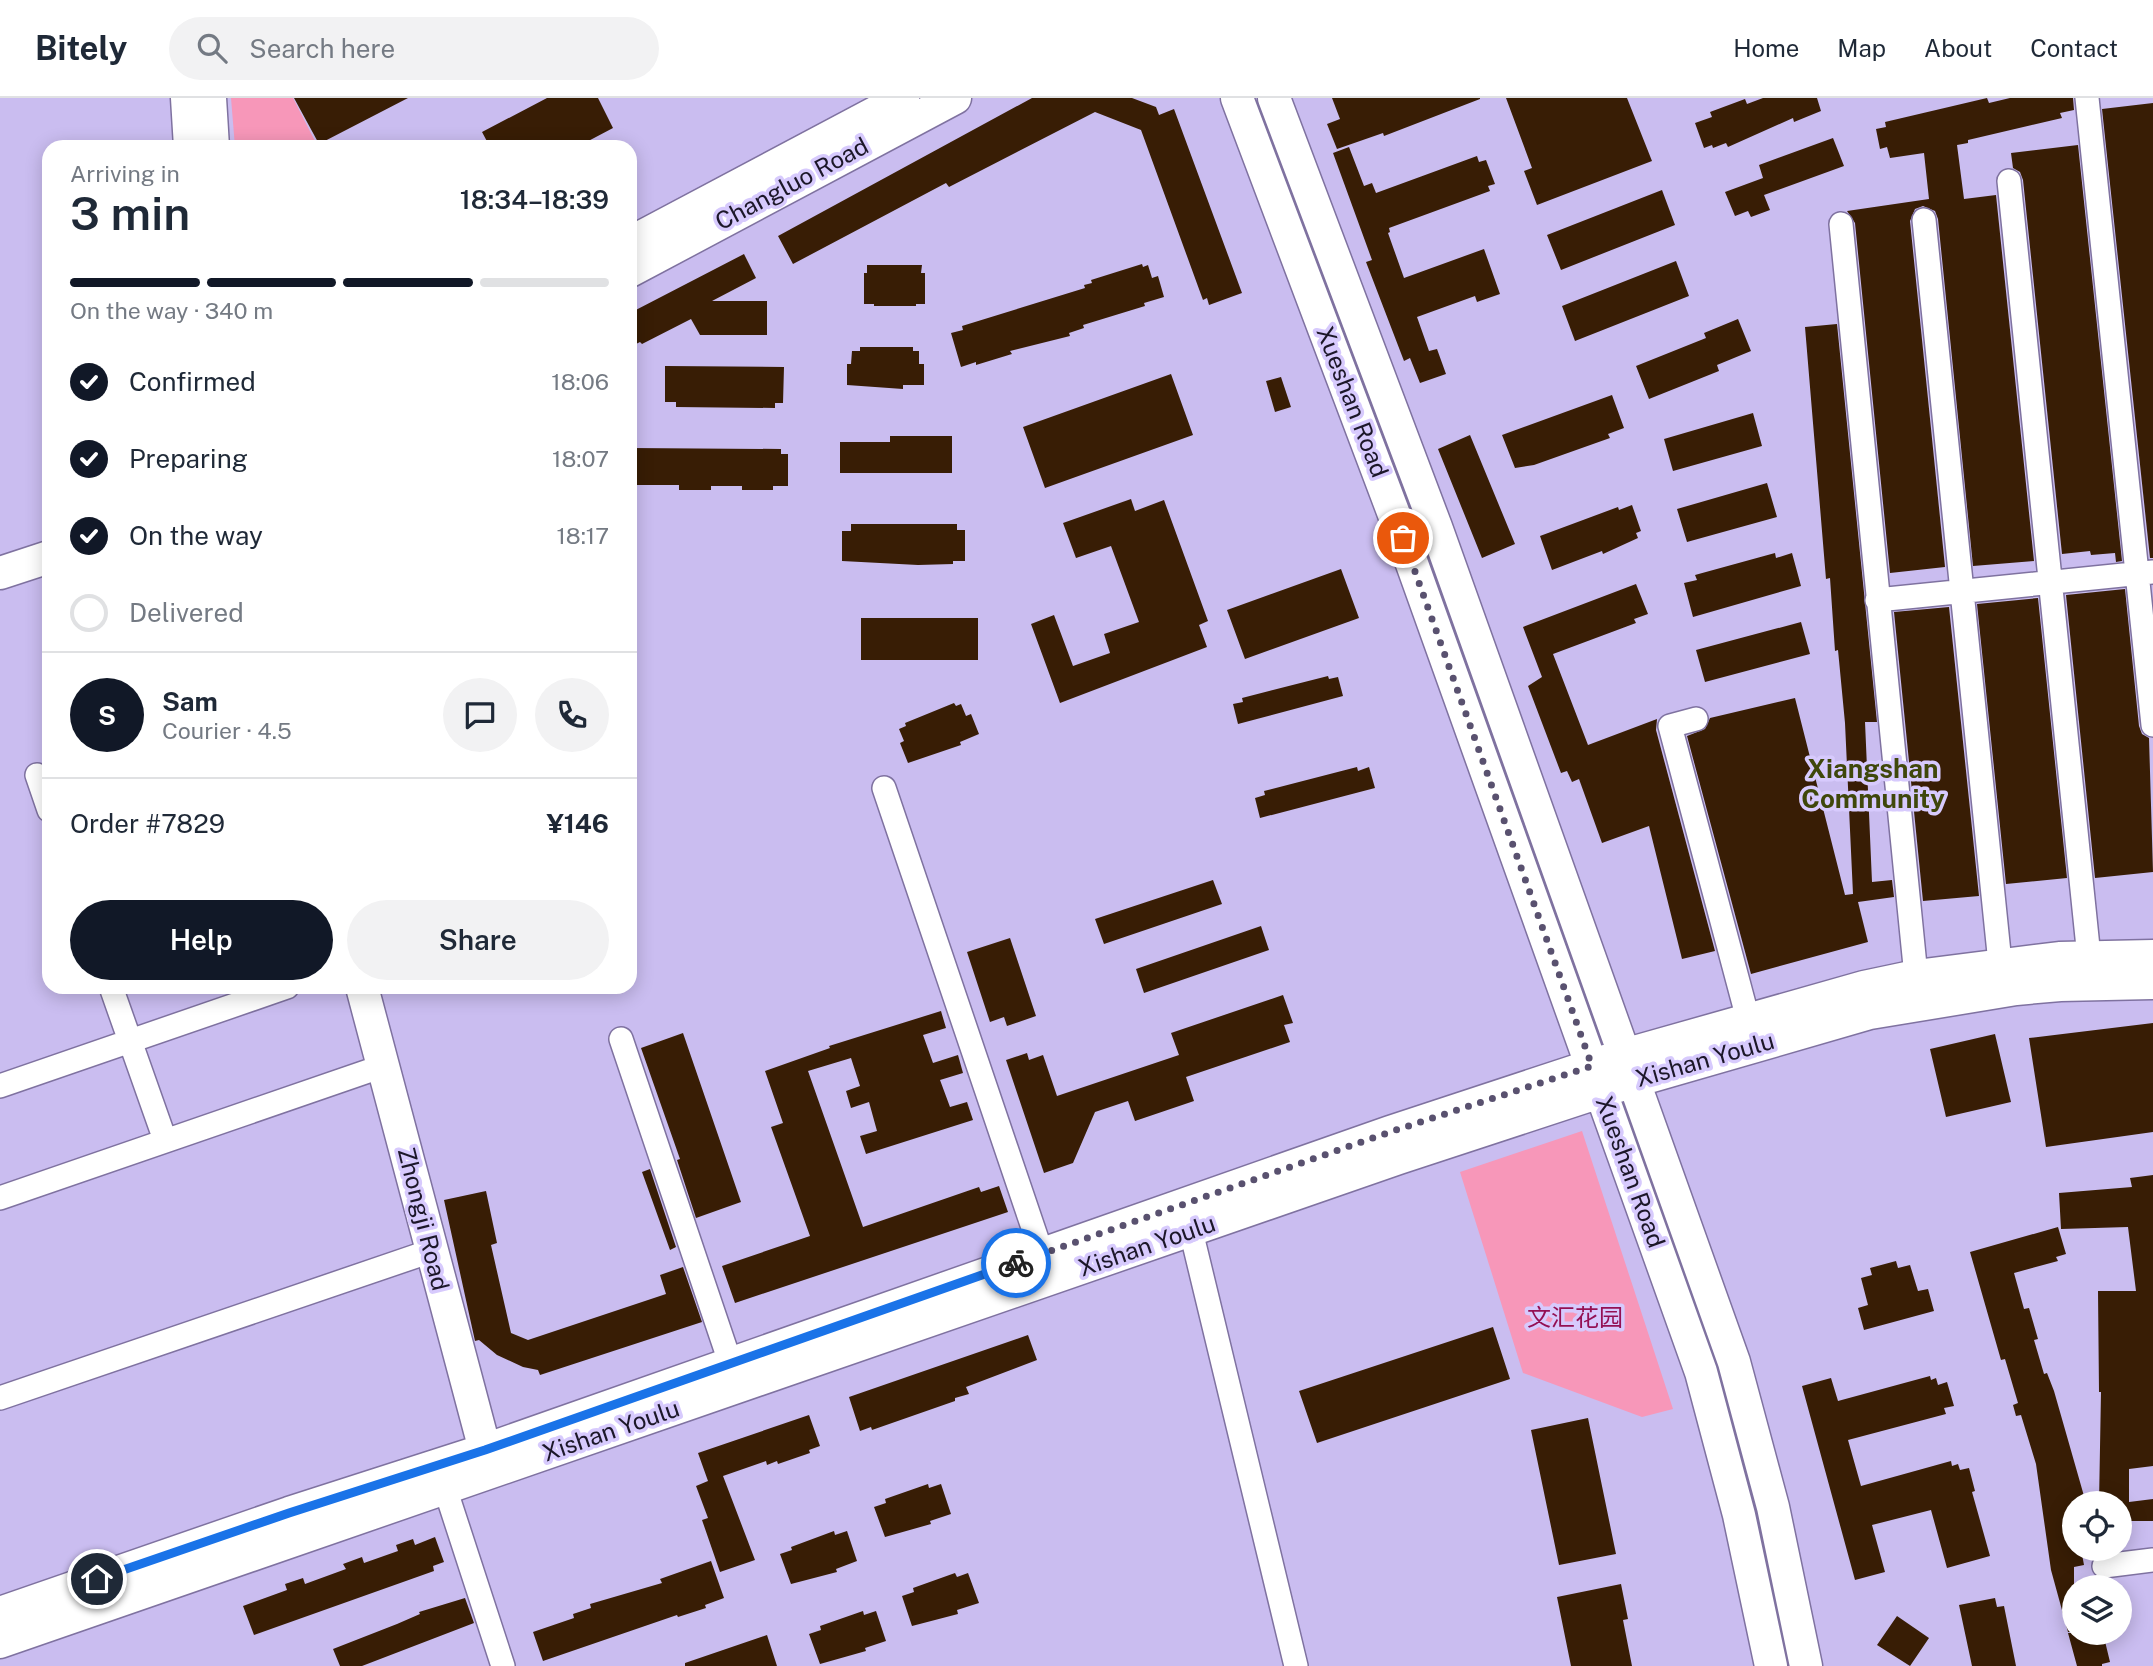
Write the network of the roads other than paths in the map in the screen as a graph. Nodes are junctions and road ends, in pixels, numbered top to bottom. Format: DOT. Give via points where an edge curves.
graph roads {
  1 [pos="187,98"];
  2 [pos="210,98"];
  3 [pos="903,98"];
  4 [pos="955,98"];
  5 [pos="1237,98"];
  6 [pos="1274,98"];
  7 [pos="2087,98"];
  8 [pos="190,140"];
  9 [pos="213,140"];
  10 [pos="2009,181"];
  11 [pos="1924,220"];
  12 [pos="1841,224"];
  13 [pos="637,239"];
  14 [pos="637,267"];
  15 [pos="42,559"];
  16 [pos="0,573"];
  17 [pos="2145,573"];
  18 [pos="2050,582"];
  19 [pos="1962,591"];
  20 [pos="1877,600"];
  21 [pos="1696,719"];
  22 [pos="2153,725"];
  23 [pos="37,775"];
  24 [pos="884,788"];
  25 [pos="42,790"];
  26 [pos="2153,956"];
  27 [pos="2089,957"];
  28 [pos="2000,963"];
  29 [pos="1916,976"];
  30 [pos="2153,983"];
  31 [pos="114,994"];
  32 [pos="266,994"];
  33 [pos="364,994"];
  34 [pos="1748,1019"];
  35 [pos="130,1040"];
  36 [pos="621,1040"];
  37 [pos="383,1066"];
  38 [pos="1629,1068"];
  39 [pos="1596,1078"];
  40 [pos="0,1086"];
  41 [pos="165,1140"];
  42 [pos="0,1198"];
  43 [pos="1191,1231"];
  44 [pos="431,1251"];
  45 [pos="1042,1254"];
  46 [pos="730,1362"];
  47 [pos="0,1398"];
  48 [pos="485,1450"];
  49 [pos="444,1488"];
  50 [pos="2153,1560"];
  51 [pos="2104,1566"];
  52 [pos="0,1613"];
  53 [pos="0,1642"];
  54 [pos="503,1666"];
  55 [pos="1296,1666"];
  56 [pos="1771,1666"];
  57 [pos="1806,1666"];
  1 -- 8 [label="street"];
  2 -- 9 [label="street"];
  3 -- 13 [label="street, Changluo Road"];
  4 -- 14 [label="street, Changluo Road"];
  5 -- 39 [label="street, Xueshan Road" via="1401,533"];
  6 -- 38 [label="street, Xueshan Road" via="1436,527"];
  7 -- 17 [label="street"];
  10 -- 18 [label="street"];
  11 -- 19 [label="street"];
  12 -- 20 [label="street"];
  15 -- 16 [label="street"];
  17 -- 18 [label="street"];
  17 -- 22 [label="street"];
  18 -- 19 [label="street"];
  18 -- 27 [label="street"];
  19 -- 20 [label="street"];
  19 -- 28 [label="street"];
  20 -- 29 [label="street"];
  21 -- 34 [label="street" via="1670,726"];
  23 -- 25 [label="street"];
  24 -- 45 [label="street"];
  26 -- 27 [label="street, Xishan Youlu"];
  27 -- 28 [label="street, Xishan Youlu"];
  28 -- 29 [label="street, Xishan Youlu"];
  29 -- 34 [label="street, Xishan Youlu"];
  30 -- 38 [label="street, Xishan Youlu" via="2060,985 1920,1003"];
  31 -- 35 [label="street"];
  32 -- 35 [label="street"];
  33 -- 37 [label="street, Zhongji Road"];
  34 -- 38 [label="street, Xishan Youlu"];
  35 -- 40 [label="street"];
  35 -- 41 [label="street"];
  36 -- 46 [label="street"];
  37 -- 41 [label="street"];
  37 -- 44 [label="street, Zhongji Road"];
  38 -- 39 [label="street, Xishan Youlu"];
  38 -- 57 [label="street, Xueshan Road" via="1734,1362 1773,1507"];
  39 -- 43 [label="street, Xishan Youlu" via="1411,1153"];
  39 -- 45 [label="street, Xishan Youlu" via="1390,1132"];
  39 -- 56 [label="street, Xueshan Road" via="1702,1372"];
  41 -- 42 [label="street"];
  43 -- 49 [label="street, Xishan Youlu"];
  43 -- 55 [label="street"];
  44 -- 47 [label="street"];
  44 -- 48 [label="street, Zhongji Road"];
  45 -- 46 [label="street, Xishan Youlu"];
  46 -- 48 [label="street, Xishan Youlu"];
  48 -- 52 [label="street, Xishan Youlu"];
  49 -- 53 [label="street, Xishan Youlu"];
  49 -- 54 [label="street"];
  50 -- 51 [label="street"];
}
